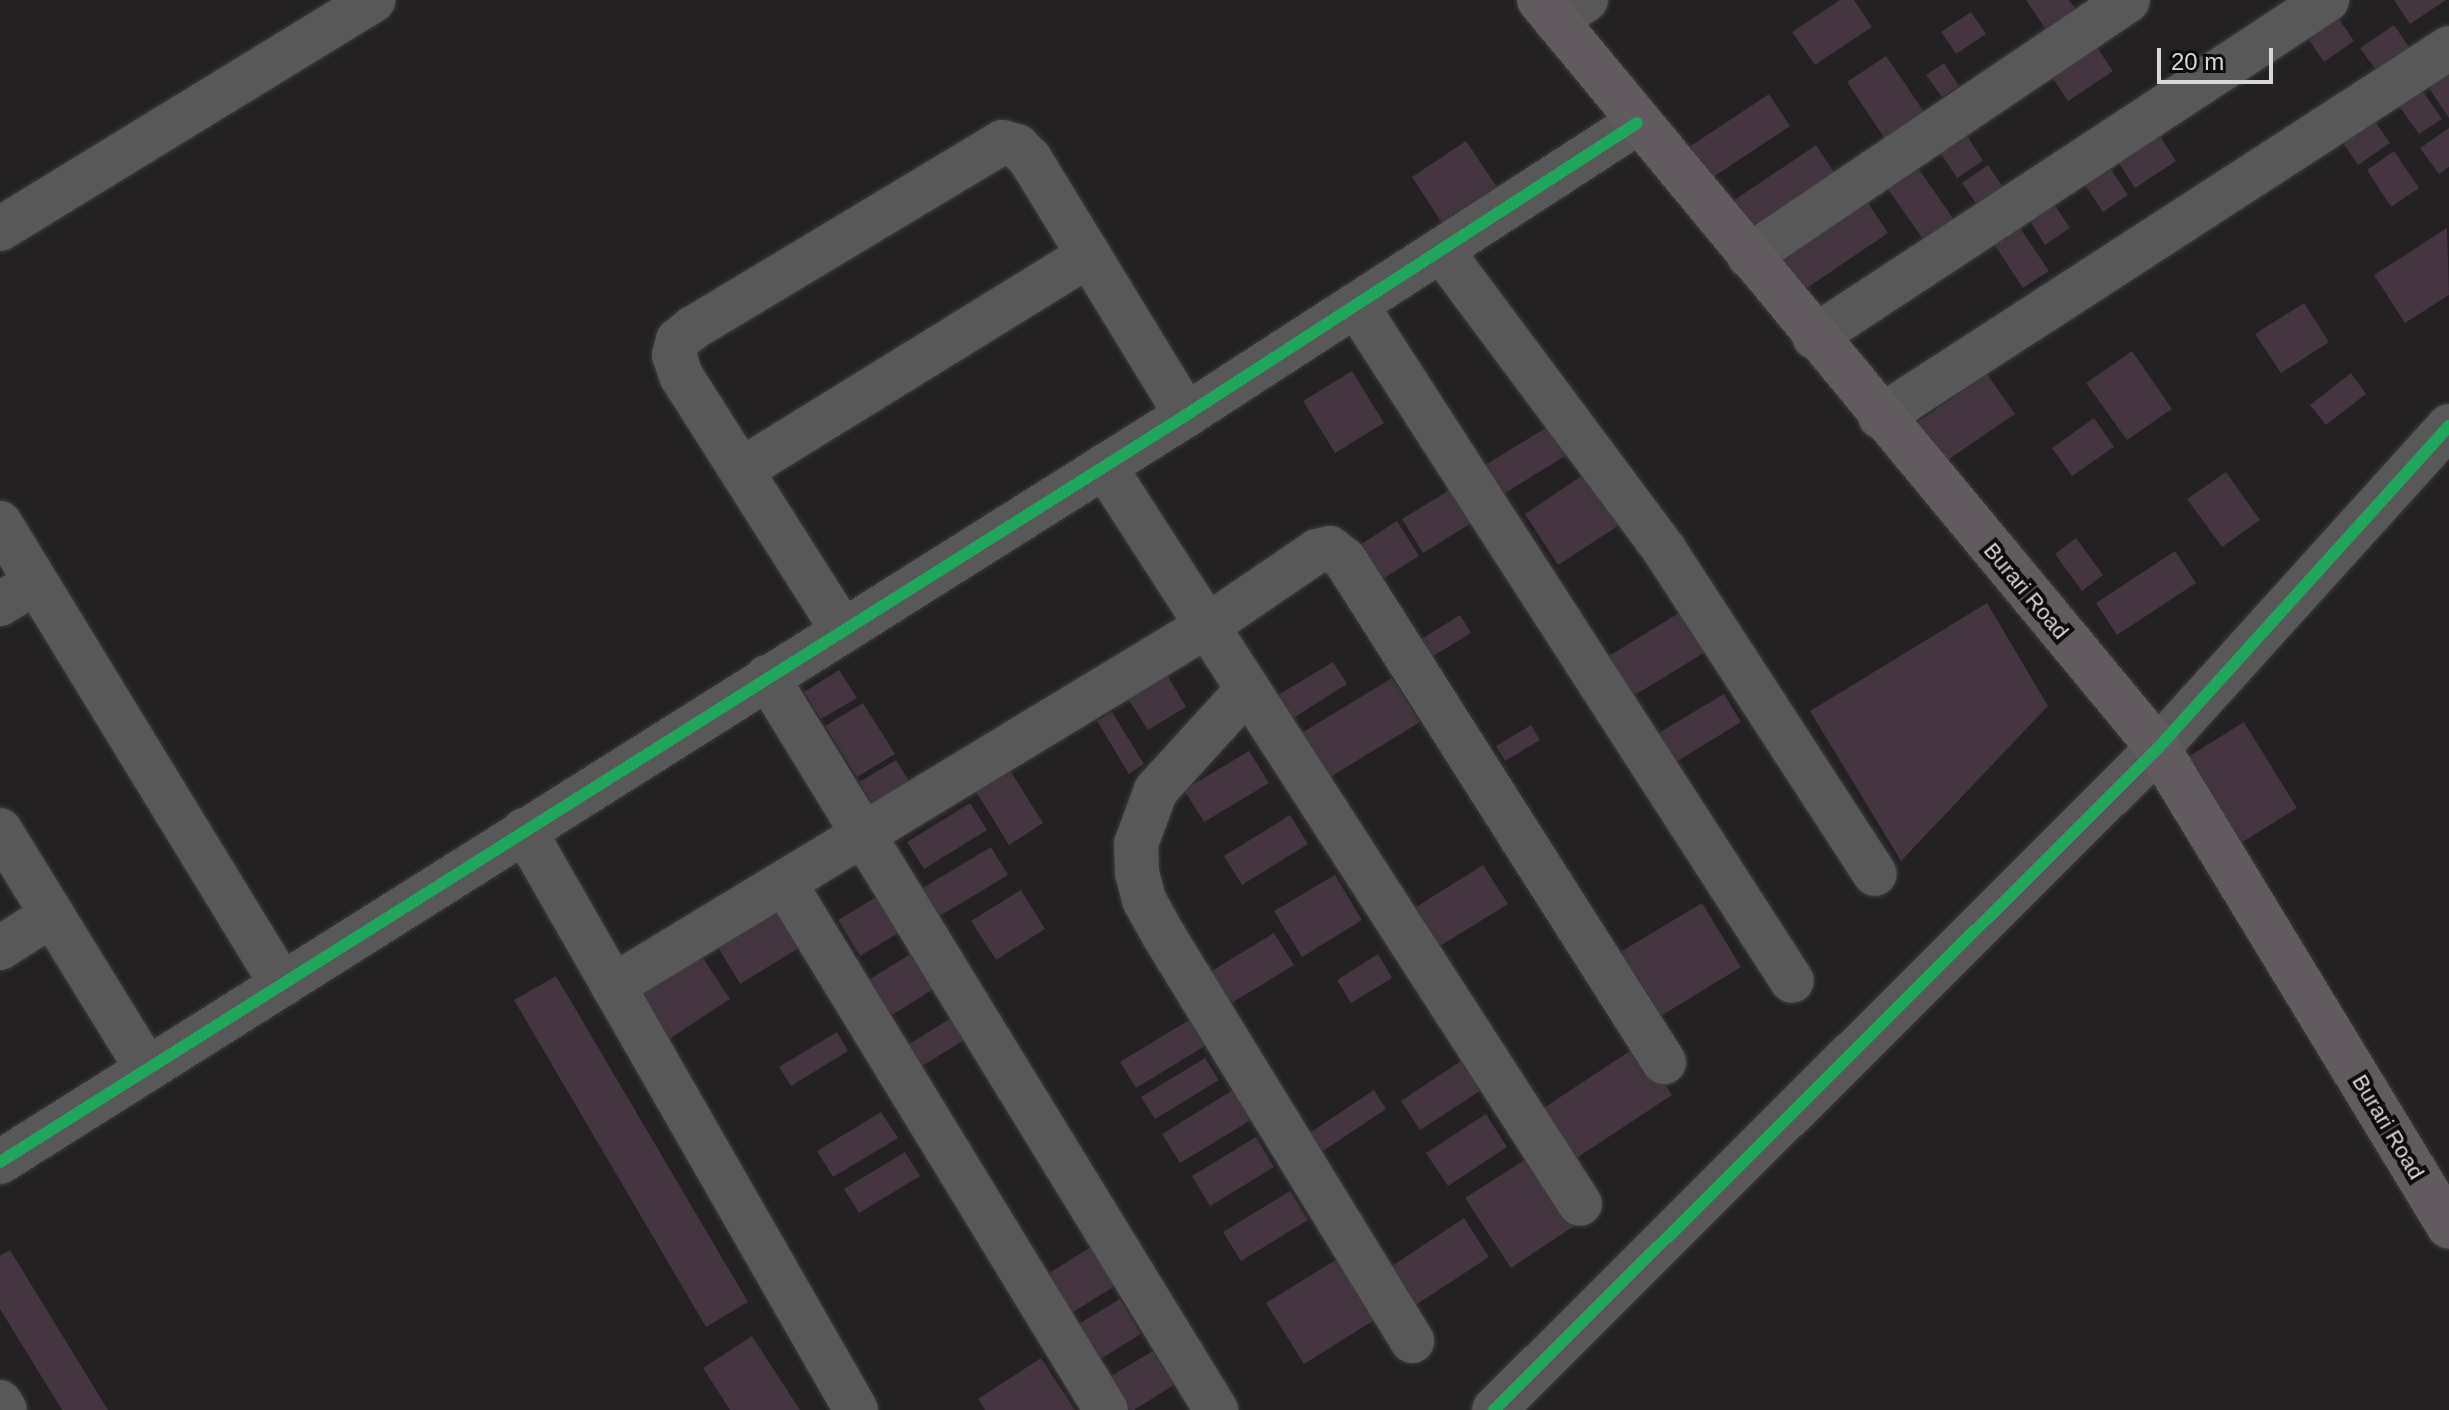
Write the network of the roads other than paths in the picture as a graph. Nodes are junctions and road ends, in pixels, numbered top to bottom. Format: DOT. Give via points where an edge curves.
graph roads {
  1 [pos="373,0"];
  2 [pos="2128,0"];
  3 [pos="2327,0"];
  4 [pos="1560,7"];
  5 [pos="2449,48"];
  6 [pos="1637,123"];
  7 [pos="0,229"];
  8 [pos="1441,250"];
  9 [pos="1089,255"];
  10 [pos="1749,256"];
  11 [pos="1356,305"];
  12 [pos="1814,337"];
  13 [pos="1186,415"];
  14 [pos="1880,417"];
  15 [pos="2442,450"];
  16 [pos="1104,466"];
  17 [pos="741,470"];
  18 [pos="0,523"];
  19 [pos="18,593"];
  20 [pos="1207,626"];
  21 [pos="843,631"];
  22 [pos="767,677"];
  23 [pos="1248,689"];
  24 [pos="2140,726"];
  25 [pos="0,830"];
  26 [pos="524,830"];
  27 [pos="865,837"];
  28 [pos="1875,874"];
  29 [pos="785,884"];
  30 [pos="52,915"];
  31 [pos="0,948"];
  32 [pos="1792,981"];
  33 [pos="282,985"];
  34 [pos="613,986"];
  35 [pos="1664,1062"];
  36 [pos="147,1069"];
  37 [pos="0,1162"];
  38 [pos="1580,1204"];
  39 [pos="2449,1227"];
  40 [pos="1412,1341"];
  41 [pos="0,1402"];
  42 [pos="1506,1405"];
  43 [pos="5,1410"];
  44 [pos="856,1410"];
  45 [pos="1106,1410"];
  46 [pos="1216,1410"];
  1 -- 7 [label="street"];
  2 -- 10 [label="street"];
  3 -- 12 [label="street"];
  4 -- 6 [label="main road, Burari Road"];
  5 -- 14 [label="street"];
  6 -- 8 [label="street"];
  6 -- 10 [label="main road, Burari Road"];
  8 -- 11 [label="street"];
  8 -- 28 [label="street" via="1665,551"];
  9 -- 13 [label="street"];
  9 -- 17 [label="street"];
  9 -- 17 [label="street" via="1030,159 1017,146 1002,142 693,328 678,340 674,355 681,376"];
  10 -- 12 [label="main road, Burari Road"];
  11 -- 13 [label="street"];
  11 -- 32 [label="street"];
  12 -- 14 [label="main road, Burari Road"];
  13 -- 16 [label="street"];
  14 -- 24 [label="main road, Burari Road"];
  15 -- 24 [label="street"];
  16 -- 20 [label="street"];
  16 -- 21 [label="street"];
  17 -- 21 [label="street"];
  18 -- 19 [label="street"];
  19 -- 33 [label="street"];
  20 -- 23 [label="street"];
  20 -- 27 [label="street"];
  20 -- 35 [label="street" via="1317,551 1330,548 1345,560"];
  21 -- 22 [label="street"];
  22 -- 26 [label="street"];
  22 -- 27 [label="street"];
  23 -- 38 [label="street"];
  23 -- 40 [label="street" via="1156,790 1136,844 1137,873 1144,900 1164,936"];
  24 -- 39 [label="main road, Burari Road"];
  24 -- 42 [label="street"];
  25 -- 30 [label="street"];
  26 -- 33 [label="street"];
  26 -- 34 [label="street"];
  27 -- 29 [label="street"];
  27 -- 46 [label="street"];
  29 -- 34 [label="street"];
  29 -- 45 [label="street"];
  30 -- 31 [label="street"];
  30 -- 36 [label="street"];
  33 -- 36 [label="street"];
  34 -- 44 [label="street"];
  36 -- 37 [label="street"];
  41 -- 43 [label="street"];
}
